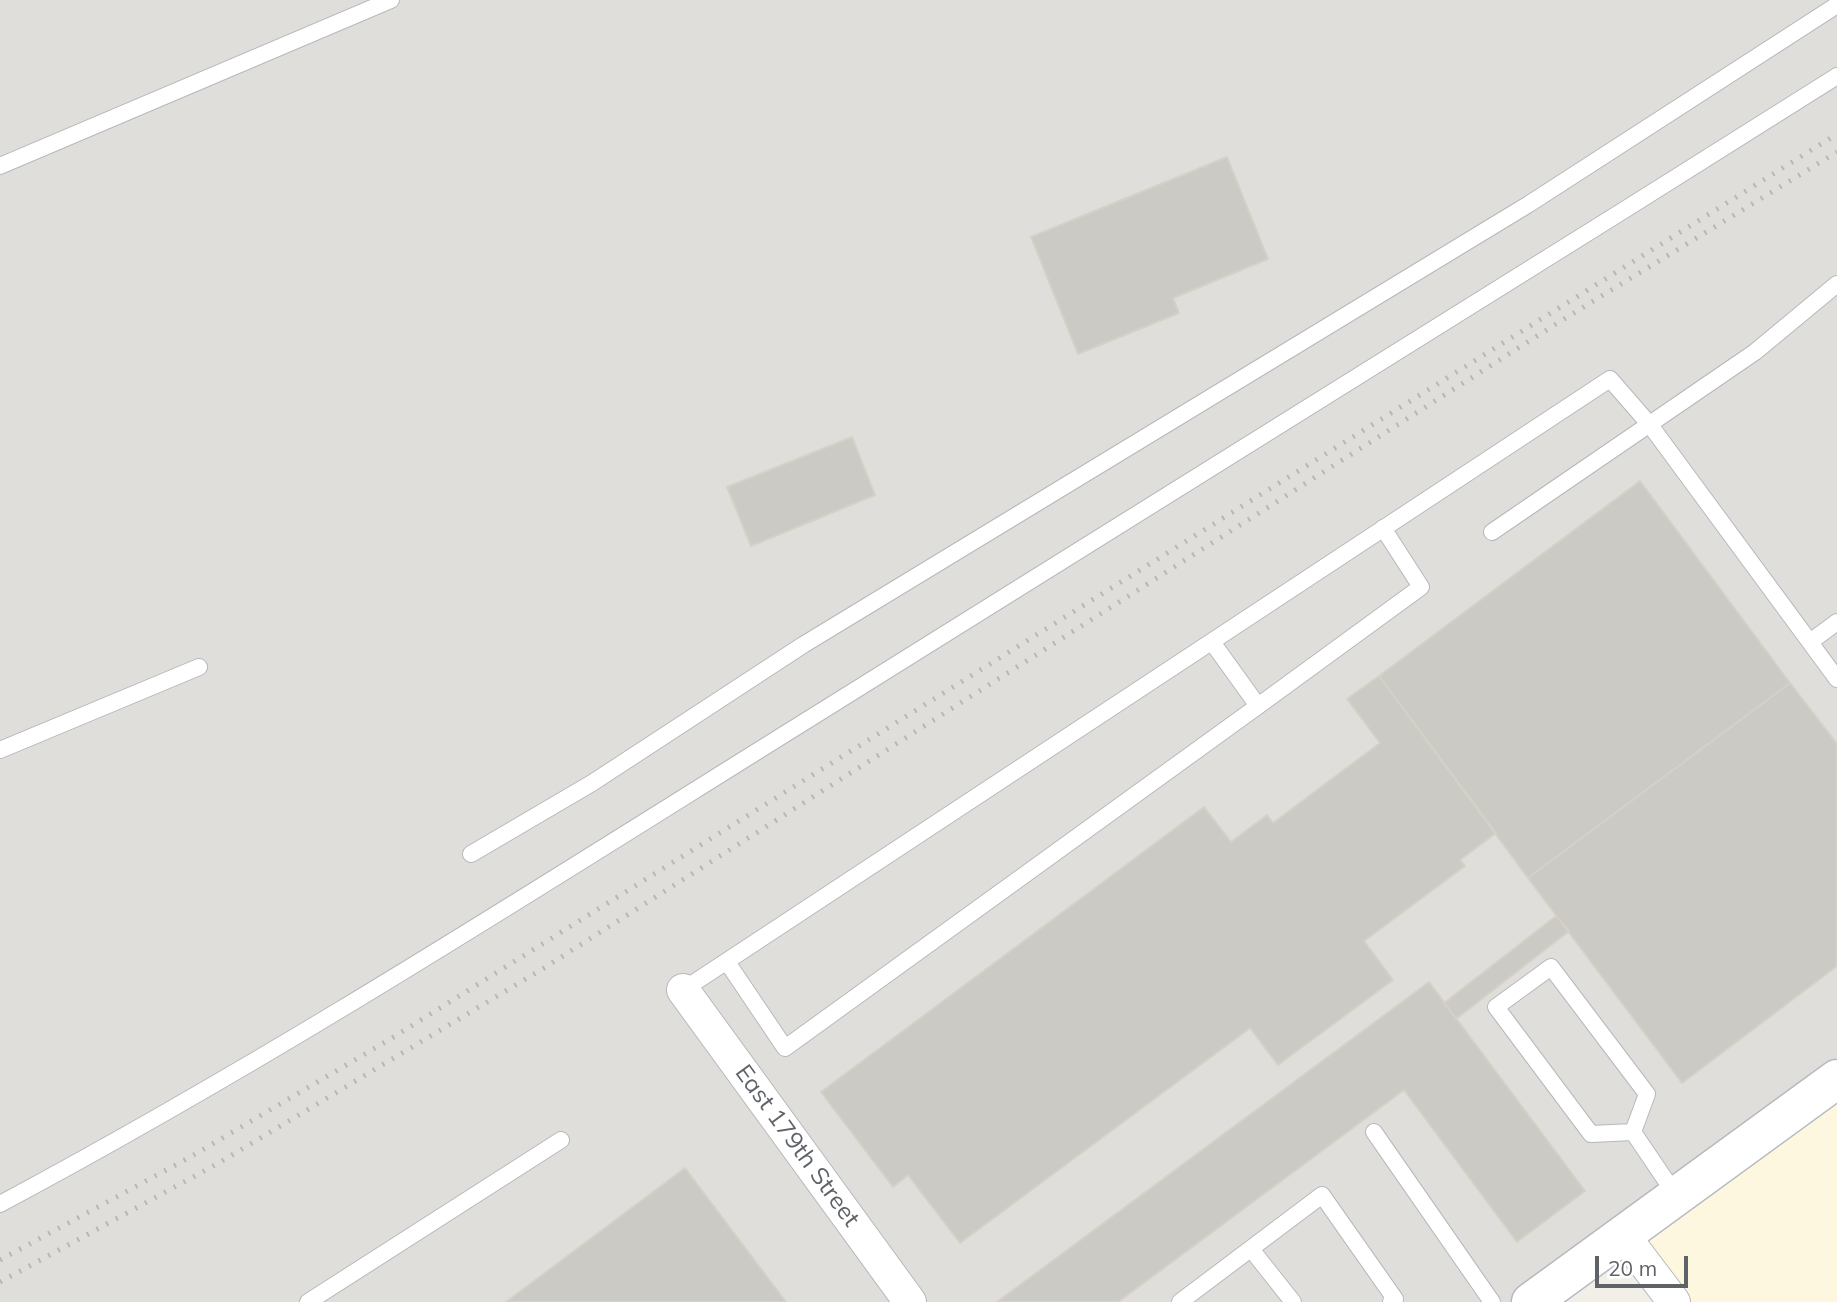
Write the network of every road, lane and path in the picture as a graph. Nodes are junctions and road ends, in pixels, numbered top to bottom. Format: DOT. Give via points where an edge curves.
graph roads {
  1 [pos="391,0"];
  2 [pos="1837,5"];
  3 [pos="1837,76"];
  4 [pos="0,166"];
  5 [pos="1837,284"];
  6 [pos="1650,425"];
  7 [pos="1383,528"];
  8 [pos="1492,532"];
  9 [pos="1837,622"];
  10 [pos="1212,642"];
  11 [pos="1810,642"];
  12 [pos="199,667"];
  13 [pos="1837,679"];
  14 [pos="1258,706"];
  15 [pos="0,750"];
  16 [pos="471,854"];
  17 [pos="727,962"];
  18 [pos="683,990"];
  19 [pos="1837,1079"];
  20 [pos="1374,1132"];
  21 [pos="1633,1132"];
  22 [pos="561,1139"];
  23 [pos="1677,1197"];
  24 [pos="0,1204"];
  25 [pos="1624,1236"];
  26 [pos="1251,1249"];
  27 [pos="308,1302"];
  28 [pos="911,1302"];
  29 [pos="1180,1302"];
  30 [pos="1293,1302"];
  31 [pos="1391,1302"];
  32 [pos="1492,1302"];
  33 [pos="1531,1302"];
  34 [pos="1674,1302"];
  1 -- 4 [label="lane"];
  2 -- 16 [label="lane" via="1530,204 803,645 592,783"];
  3 -- 24 [label="lane" via="363,998 120,1140"];
  5 -- 6 [label="lane" via="1755,352"];
  6 -- 7 [label="lane" via="1610,379"];
  6 -- 8 [label="lane"];
  6 -- 11 [label="lane"];
  7 -- 10 [label="lane"];
  7 -- 14 [label="lane" via="1422,587"];
  9 -- 11 [label="lane"];
  10 -- 14 [label="lane"];
  10 -- 17 [label="lane"];
  11 -- 13 [label="lane"];
  12 -- 15 [label="lane"];
  14 -- 17 [label="lane" via="785,1048"];
  17 -- 18 [label="lane"];
  18 -- 28 [label="street, East 179th Street"];
  19 -- 23 [label="street"];
  20 -- 32 [label="lane"];
  21 -- 21 [label="lane" via="1647,1094 1551,967 1496,1007 1591,1134"];
  21 -- 23 [label="lane"];
  22 -- 27 [label="lane"];
  23 -- 25 [label="street"];
  25 -- 33 [label="street"];
  25 -- 34 [label="street"];
  26 -- 29 [label="lane"];
  26 -- 30 [label="lane"];
  26 -- 31 [label="lane" via="1322,1195 1395,1299"];
}
